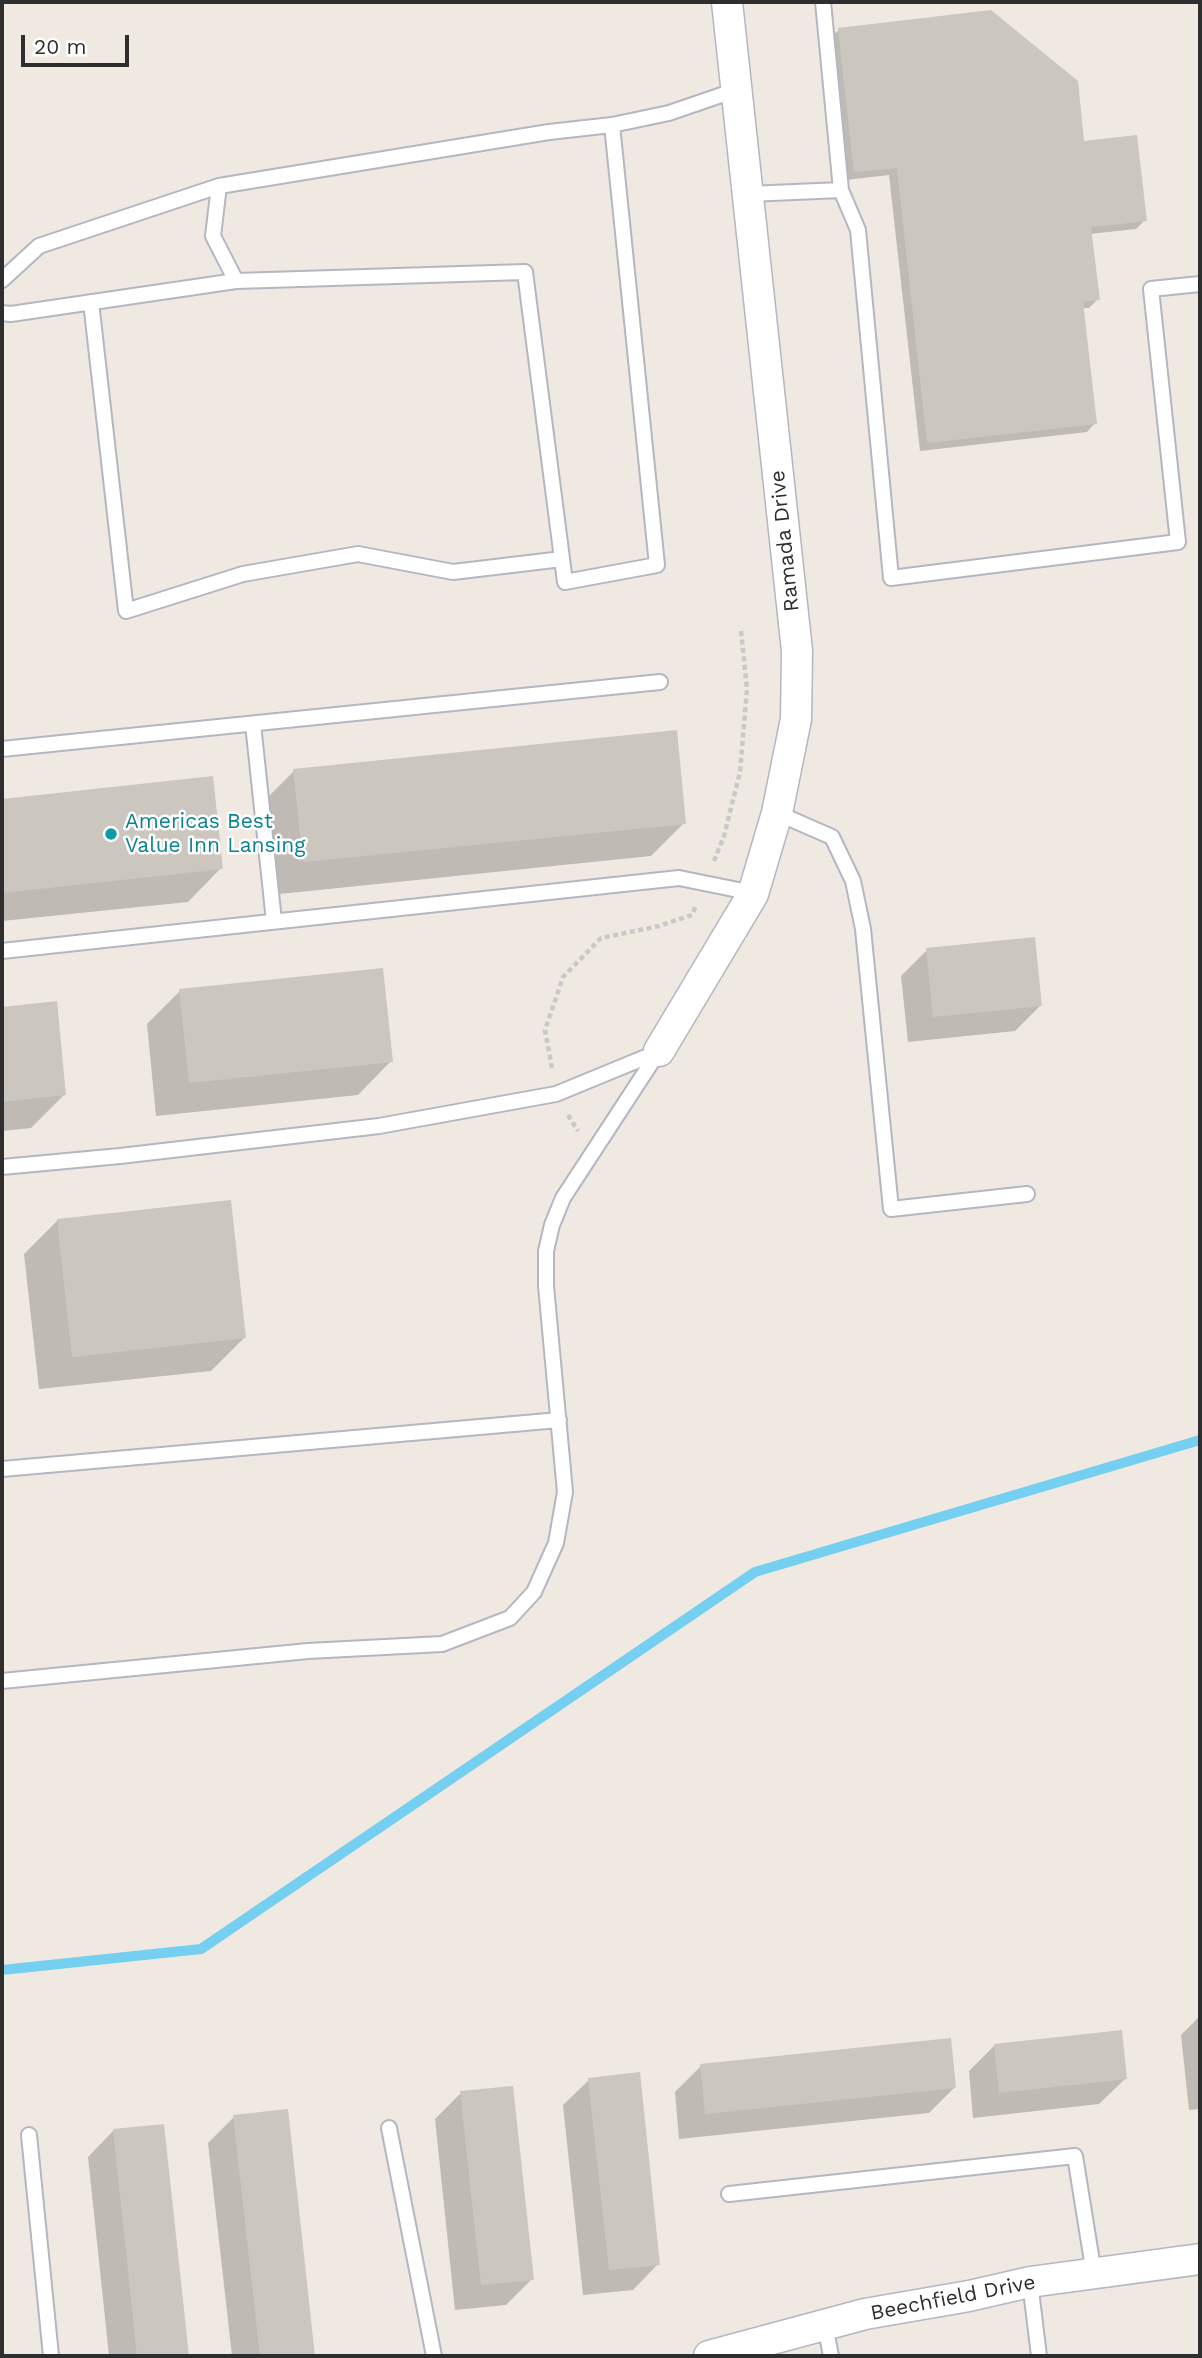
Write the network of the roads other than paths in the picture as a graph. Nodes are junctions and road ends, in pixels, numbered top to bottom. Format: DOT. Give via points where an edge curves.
graph roads {
  1 [pos="727,2"];
  2 [pos="822,2"];
  3 [pos="736,90"];
  4 [pos="612,125"];
  5 [pos="219,186"];
  6 [pos="841,190"];
  7 [pos="748,194"];
  8 [pos="2,280"];
  9 [pos="236,281"];
  10 [pos="1200,284"];
  11 [pos="91,302"];
  12 [pos="2,313"];
  13 [pos="562,559"];
  14 [pos="660,682"];
  15 [pos="253,724"];
  16 [pos="2,749"];
  17 [pos="777,813"];
  18 [pos="753,893"];
  19 [pos="274,921"];
  20 [pos="2,951"];
  21 [pos="659,1051"];
  22 [pos="2,1167"];
  23 [pos="1027,1194"];
  24 [pos="559,1420"];
  25 [pos="2,1469"];
  26 [pos="2,1681"];
  27 [pos="389,2127"];
  28 [pos="29,2135"];
  29 [pos="729,2194"];
  30 [pos="1200,2259"];
  31 [pos="1094,2274"];
  32 [pos="1030,2282"];
  33 [pos="825,2325"];
  34 [pos="51,2356"];
  35 [pos="434,2356"];
  36 [pos="709,2356"];
  37 [pos="831,2356"];
  38 [pos="1039,2356"];
  1 -- 3 [label="street, Ramada Drive"];
  2 -- 6 [label="lane"];
  3 -- 4 [label="lane" via="669,113"];
  3 -- 7 [label="street, Ramada Drive"];
  4 -- 5 [label="lane"];
  4 -- 13 [label="lane" via="657,565 565,582"];
  5 -- 8 [label="lane" via="39,246"];
  5 -- 9 [label="lane" via="213,236"];
  6 -- 7 [label="lane"];
  6 -- 10 [label="lane" via="858,230 891,578 1178,542 1151,289"];
  7 -- 17 [label="street, Ramada Drive" via="797,650 796,719"];
  9 -- 11 [label="lane"];
  9 -- 13 [label="lane" via="525,272"];
  11 -- 12 [label="lane"];
  11 -- 13 [label="lane" via="126,611 243,574 358,554 453,572"];
  14 -- 15 [label="lane"];
  15 -- 16 [label="lane"];
  15 -- 19 [label="lane"];
  17 -- 18 [label="street, Ramada Drive"];
  17 -- 23 [label="lane" via="832,837 853,881 863,929 891,1209"];
  18 -- 19 [label="lane" via="679,878"];
  18 -- 21 [label="street, Ramada Drive"];
  19 -- 20 [label="lane"];
  21 -- 22 [label="lane" via="556,1094 379,1126"];
  21 -- 24 [label="lane" via="563,1198 552,1225 546,1286"];
  24 -- 25 [label="lane"];
  24 -- 26 [label="lane" via="565,1492 556,1543 534,1592 510,1618 442,1644 308,1651"];
  27 -- 35 [label="lane"];
  28 -- 34 [label="lane"];
  29 -- 31 [label="lane" via="1075,2156"];
  30 -- 31 [label="street, Beechfield Drive"];
  31 -- 32 [label="street, Beechfield Drive"];
  32 -- 33 [label="street, Beechfield Drive"];
  32 -- 38 [label="lane"];
  33 -- 36 [label="street, Beechfield Drive"];
  33 -- 37 [label="lane"];
}
